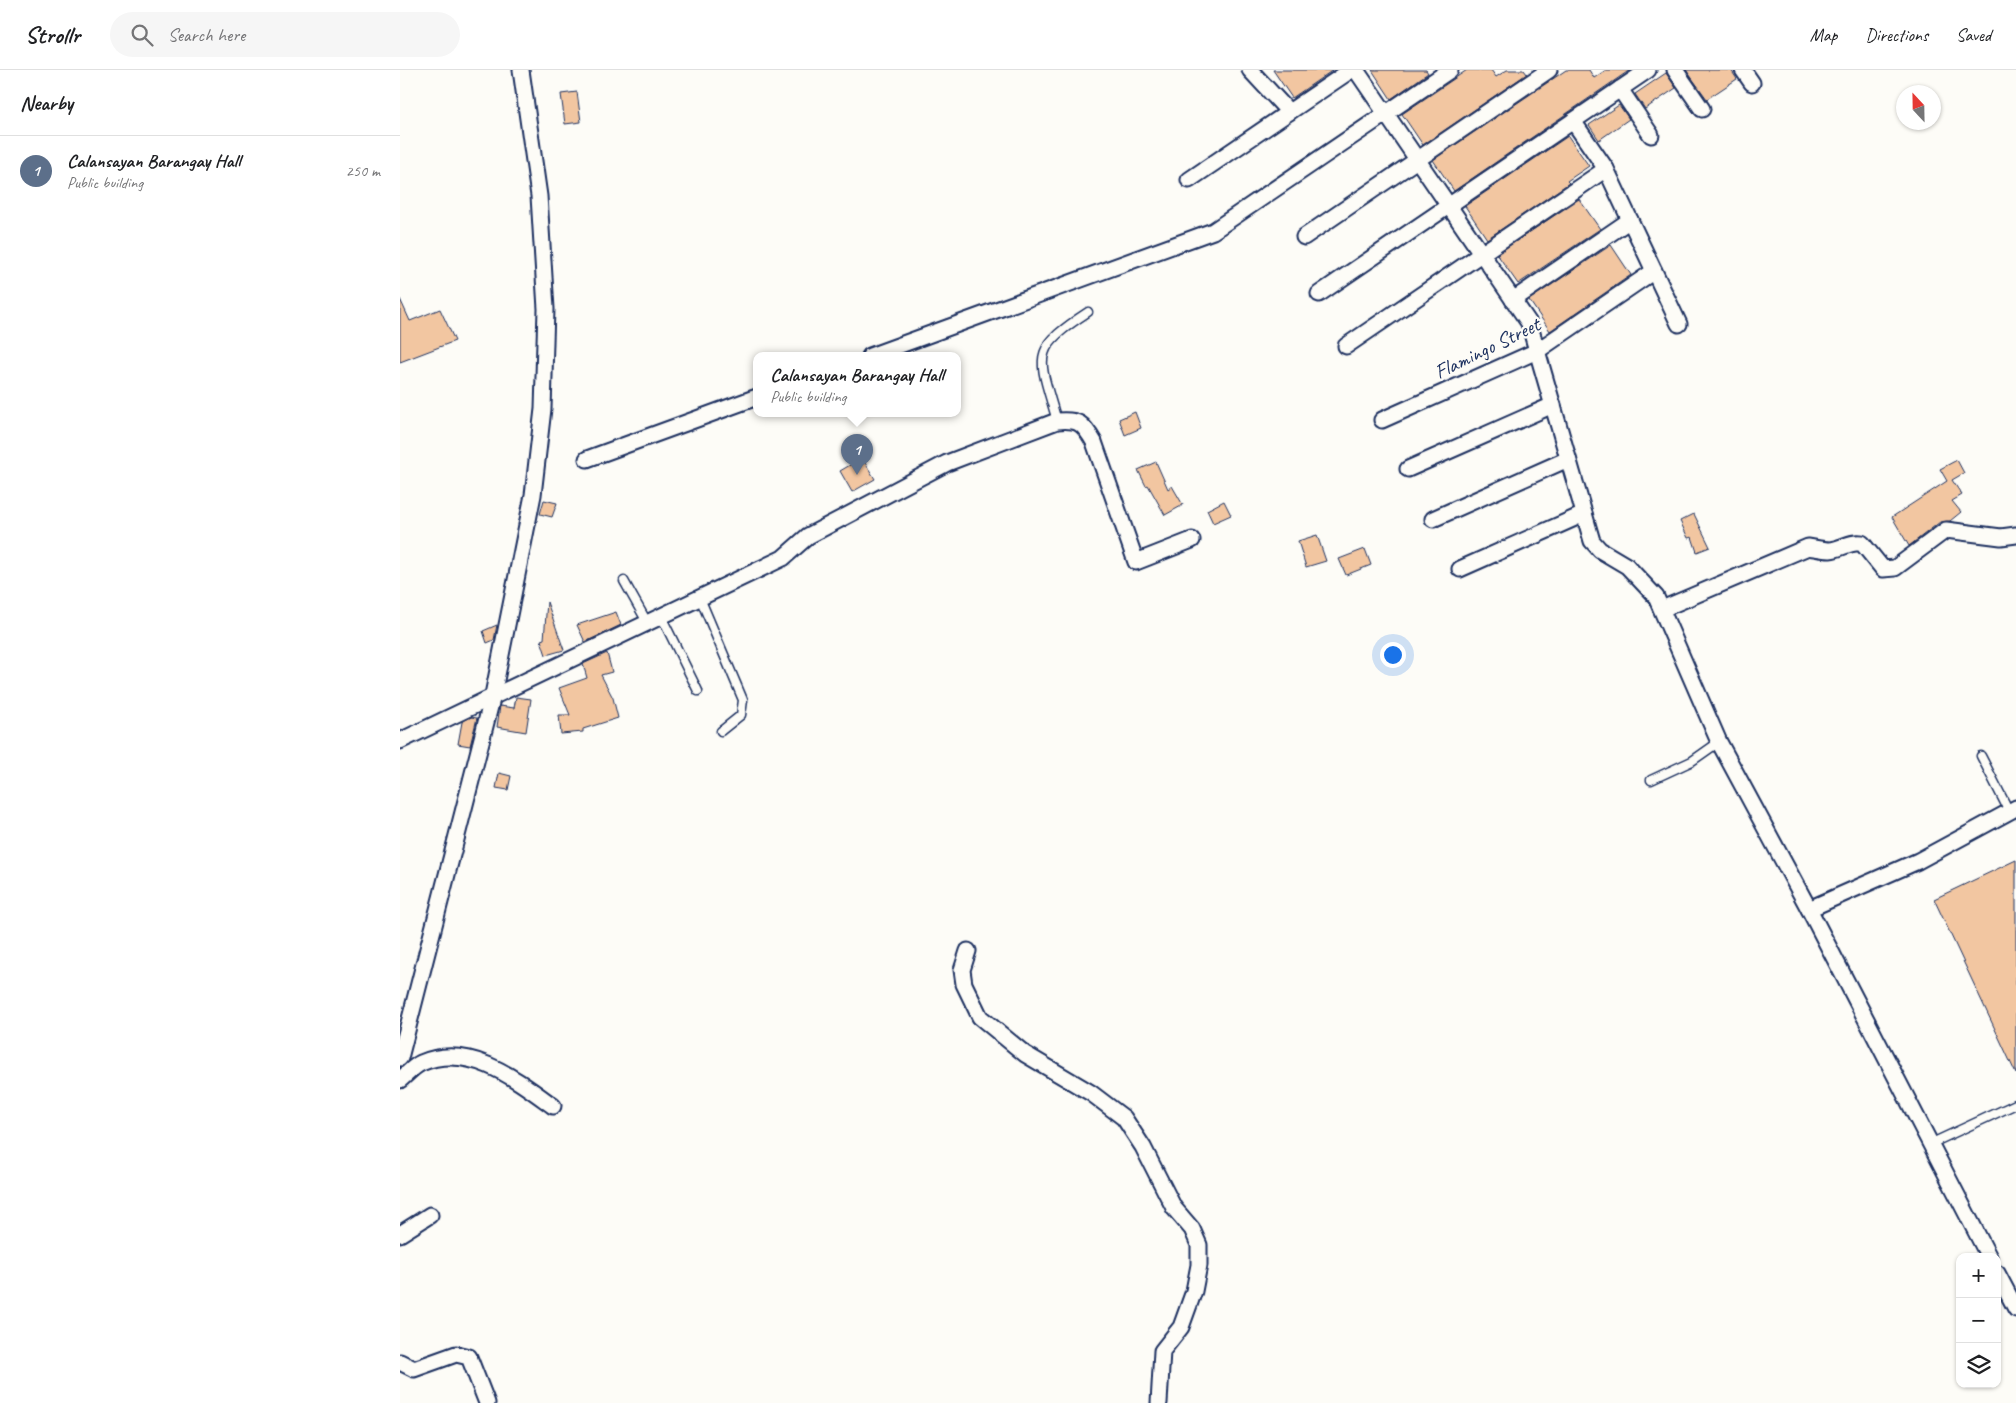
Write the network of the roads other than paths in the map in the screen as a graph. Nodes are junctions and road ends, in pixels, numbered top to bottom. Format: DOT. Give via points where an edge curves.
graph roads {
  1 [pos="521,70"];
  2 [pos="1251,70"];
  3 [pos="1351,70"];
  4 [pos="1356,70"];
  5 [pos="1450,70"];
  6 [pos="1549,70"];
  7 [pos="1648,70"];
  8 [pos="1675,70"];
  9 [pos="1743,70"];
  10 [pos="1752,84"];
  11 [pos="1620,89"];
  12 [pos="1702,109"];
  13 [pos="1289,112"];
  14 [pos="1386,114"];
  15 [pos="1573,121"];
  16 [pos="1651,135"];
  17 [pos="1418,160"];
  18 [pos="1606,169"];
  19 [pos="1189,180"];
  20 [pos="1449,206"];
  21 [pos="1630,220"];
  22 [pos="1304,237"];
  23 [pos="1482,254"];
  24 [pos="1654,271"];
  25 [pos="1319,294"];
  26 [pos="1514,300"];
  27 [pos="1088,312"];
  28 [pos="1679,324"];
  29 [pos="1346,346"];
  30 [pos="1537,351"];
  31 [pos="881,352"];
  32 [pos="753,398"];
  33 [pos="1553,405"];
  34 [pos="1382,420"];
  35 [pos="1057,421"];
  36 [pos="588,459"];
  37 [pos="1568,460"];
  38 [pos="1408,469"];
  39 [pos="1584,514"];
  40 [pos="1434,519"];
  41 [pos="2016,534"];
  42 [pos="1192,540"];
  43 [pos="1460,569"];
  44 [pos="624,581"];
  45 [pos="700,598"];
  46 [pos="1662,609"];
  47 [pos="661,616"];
  48 [pos="647,622"];
  49 [pos="698,691"];
  50 [pos="493,695"];
  51 [pos="721,732"];
  52 [pos="400,741"];
  53 [pos="1719,742"];
  54 [pos="1980,756"];
  55 [pos="1651,780"];
  56 [pos="2012,810"];
  57 [pos="1809,909"];
  58 [pos="968,951"];
  59 [pos="400,1058"];
  60 [pos="400,1080"];
  61 [pos="2016,1104"];
  62 [pos="553,1106"];
  63 [pos="1930,1144"];
  64 [pos="430,1215"];
  65 [pos="400,1234"];
  66 [pos="1987,1253"];
  67 [pos="2001,1281"];
  68 [pos="2016,1309"];
  69 [pos="400,1362"];
  70 [pos="487,1403"];
  71 [pos="1159,1403"];
  1 -- 50 [label="street" via="539,196 546,309 543,409 533,495"];
  2 -- 13 [label="street"];
  3 -- 13 [label="street"];
  4 -- 14 [label="street"];
  5 -- 14 [label="street"];
  6 -- 17 [label="street"];
  7 -- 11 [label="street"];
  8 -- 12 [label="street"];
  9 -- 10 [label="street"];
  11 -- 15 [label="street"];
  11 -- 16 [label="street"];
  13 -- 19 [label="street"];
  14 -- 17 [label="street"];
  14 -- 31 [label="street" via="1213,231"];
  15 -- 18 [label="street"];
  15 -- 20 [label="street"];
  17 -- 20 [label="street"];
  17 -- 22 [label="street"];
  18 -- 21 [label="street"];
  18 -- 23 [label="street"];
  20 -- 23 [label="street"];
  20 -- 25 [label="street"];
  21 -- 24 [label="street"];
  21 -- 26 [label="street"];
  23 -- 26 [label="street"];
  23 -- 29 [label="street"];
  24 -- 28 [label="street"];
  24 -- 30 [label="street, Flamingo Street"];
  26 -- 30 [label="street" via="1529,323"];
  27 -- 35 [label="lane" via="1058,332 1044,353 1042,367"];
  30 -- 33 [label="street"];
  30 -- 34 [label="street, Flamingo Street"];
  32 -- 36 [label="street"];
  33 -- 37 [label="street"];
  33 -- 38 [label="street"];
  35 -- 42 [label="street" via="1072,420 1085,426 1094,442 1136,562"];
  35 -- 45 [label="street" via="947,463 808,536 783,558"];
  37 -- 39 [label="street"];
  37 -- 40 [label="street"];
  39 -- 43 [label="street"];
  39 -- 46 [label="street" via="1594,545 1641,578"];
  41 -- 46 [label="street" via="2000,537 1946,530 1901,564 1883,570 1862,543 1853,542 1829,550 1808,547"];
  44 -- 48 [label="lane"];
  45 -- 47 [label="street"];
  45 -- 51 [label="lane" via="743,700 741,715"];
  46 -- 53 [label="street"];
  47 -- 48 [label="street"];
  47 -- 49 [label="lane"];
  48 -- 50 [label="street"];
  50 -- 52 [label="street"];
  50 -- 59 [label="street"];
  53 -- 55 [label="lane" via="1692,761"];
  53 -- 57 [label="street"];
  54 -- 56 [label="lane"];
  56 -- 57 [label="street" via="1918,861"];
  57 -- 63 [label="street"];
  58 -- 71 [label="street" via="962,970 964,984 980,1017 1025,1054 1091,1093 1124,1118 1143,1147 1174,1208 1192,1229 1199,1245 1194,1291 1181,1327 1162,1351"];
  60 -- 62 [label="street" via="420,1063 446,1057 478,1060 519,1082"];
  61 -- 63 [label="lane"];
  63 -- 66 [label="street"];
  64 -- 65 [label="street"];
  67 -- 68 [label="street"];
  69 -- 70 [label="street" via="414,1369 456,1354 469,1357"];
}
